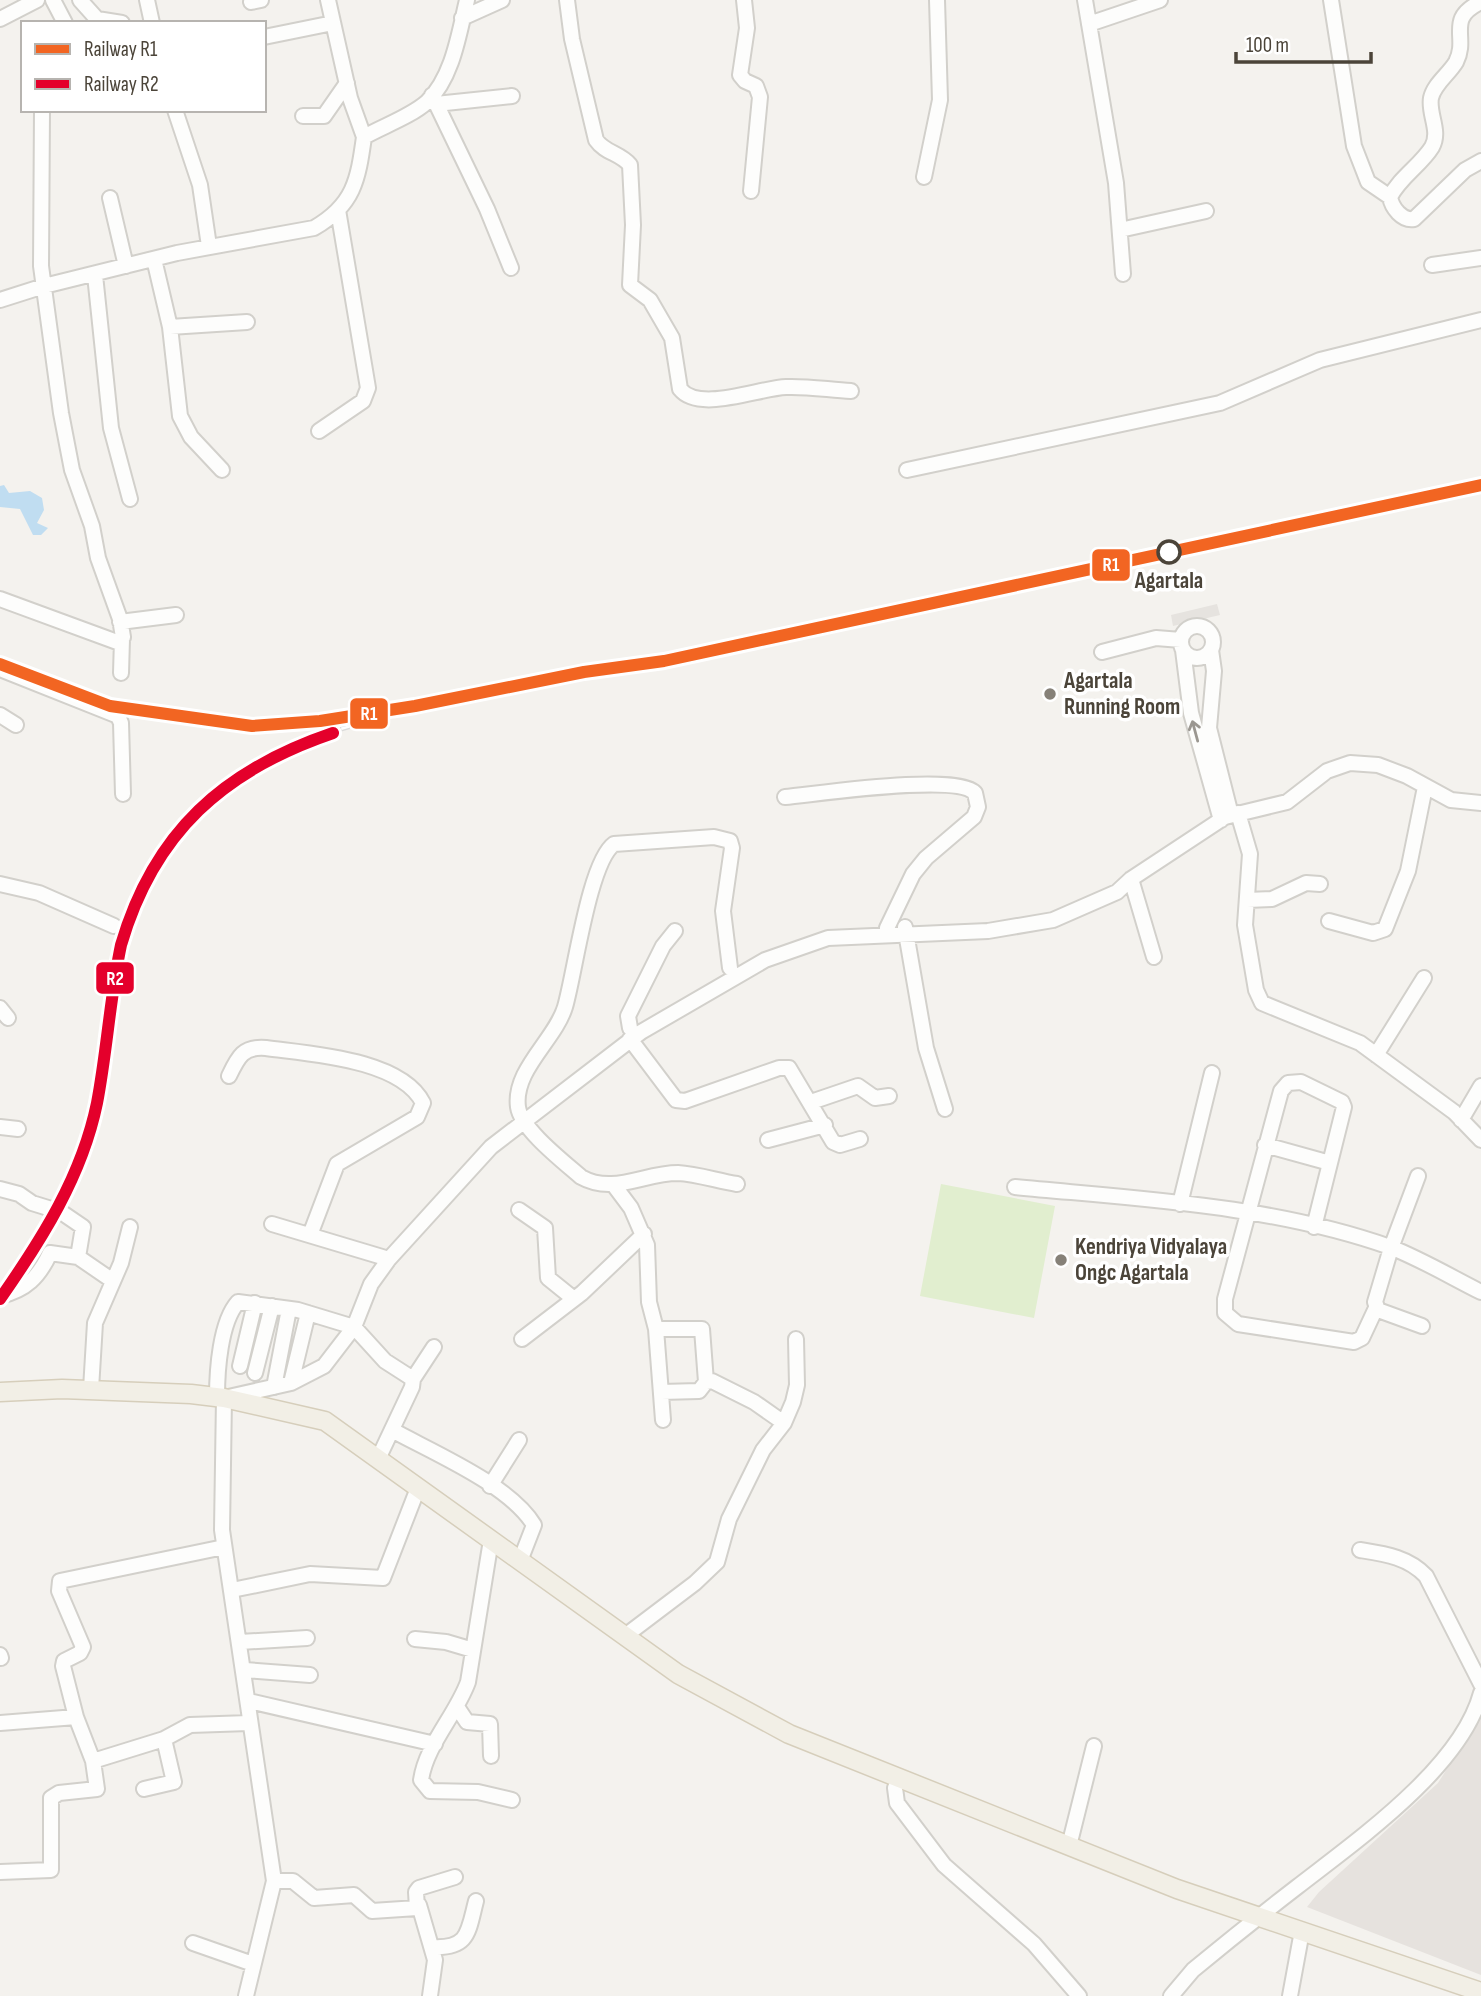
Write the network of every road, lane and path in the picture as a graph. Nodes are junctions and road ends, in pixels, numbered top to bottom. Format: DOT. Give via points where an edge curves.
graph roads {
  1 [pos="37,0"];
  2 [pos="53,0"];
  3 [pos="80,0"];
  4 [pos="147,0"];
  5 [pos="328,0"];
  6 [pos="467,0"];
  7 [pos="502,0"];
  8 [pos="567,0"];
  9 [pos="744,0"];
  10 [pos="937,0"];
  11 [pos="1085,0"];
  12 [pos="1160,0"];
  13 [pos="1331,0"];
  14 [pos="1481,2"];
  15 [pos="462,18"];
  16 [pos="0,19"];
  17 [pos="64,21"];
  18 [pos="110,21"];
  19 [pos="152,21"];
  20 [pos="333,23"];
  21 [pos="1089,24"];
  22 [pos="266,37"];
  23 [pos="347,83"];
  24 [pos="512,96"];
  25 [pos="434,99"];
  26 [pos="42,112"];
  27 [pos="176,112"];
  28 [pos="303,116"];
  29 [pos="364,137"];
  30 [pos="1481,161"];
  31 [pos="925,177"];
  32 [pos="751,191"];
  33 [pos="1390,197"];
  34 [pos="110,198"];
  35 [pos="338,210"];
  36 [pos="1206,211"];
  37 [pos="1120,230"];
  38 [pos="209,246"];
  39 [pos="1481,258"];
  40 [pos="154,259"];
  41 [pos="1432,265"];
  42 [pos="126,266"];
  43 [pos="511,268"];
  44 [pos="1123,274"];
  45 [pos="95,275"];
  46 [pos="44,286"];
  47 [pos="0,300"];
  48 [pos="1481,320"];
  49 [pos="247,322"];
  50 [pos="170,327"];
  51 [pos="851,391"];
  52 [pos="319,431"];
  53 [pos="222,470"];
  54 [pos="907,470"];
  55 [pos="130,499"];
  56 [pos="0,599"];
  57 [pos="176,615"];
  58 [pos="120,622"];
  59 [pos="122,639"];
  60 [pos="1182,645"];
  61 [pos="1211,650"];
  62 [pos="1102,652"];
  63 [pos="0,669"];
  64 [pos="121,673"];
  65 [pos="0,715"];
  66 [pos="16,725"];
  67 [pos="1425,787"];
  68 [pos="123,794"];
  69 [pos="785,797"];
  70 [pos="1481,803"];
  71 [pos="1230,816"];
  72 [pos="1131,879"];
  73 [pos="0,884"];
  74 [pos="1320,884"];
  75 [pos="1247,900"];
  76 [pos="1329,921"];
  77 [pos="114,926"];
  78 [pos="887,928"];
  79 [pos="675,930"];
  80 [pos="905,931"];
  81 [pos="1154,957"];
  82 [pos="740,966"];
  83 [pos="1424,978"];
  84 [pos="634,1031"];
  85 [pos="1376,1055"];
  86 [pos="1212,1073"];
  87 [pos="229,1076"];
  88 [pos="1481,1086"];
  89 [pos="889,1096"];
  90 [pos="811,1101"];
  91 [pos="945,1109"];
  92 [pos="1461,1120"];
  93 [pos="523,1121"];
  94 [pos="825,1125"];
  95 [pos="0,1127"];
  96 [pos="18,1129"];
  97 [pos="860,1139"];
  98 [pos="768,1140"];
  99 [pos="1481,1140"];
  100 [pos="1265,1145"];
  101 [pos="1330,1163"];
  102 [pos="1418,1176"];
  103 [pos="613,1184"];
  104 [pos="737,1184"];
  105 [pos="1015,1188"];
  106 [pos="0,1189"];
  107 [pos="1180,1204"];
  108 [pos="519,1210"];
  109 [pos="1246,1213"];
  110 [pos="272,1224"];
  111 [pos="131,1227"];
  112 [pos="1314,1227"];
  113 [pos="644,1234"];
  114 [pos="310,1235"];
  115 [pos="1391,1248"];
  116 [pos="78,1257"];
  117 [pos="389,1259"];
  118 [pos="113,1281"];
  119 [pos="1481,1292"];
  120 [pos="0,1296"];
  121 [pos="573,1299"];
  122 [pos="256,1303"];
  123 [pos="272,1306"];
  124 [pos="1376,1308"];
  125 [pos="289,1309"];
  126 [pos="308,1313"];
  127 [pos="1422,1326"];
  128 [pos="355,1327"];
  129 [pos="656,1329"];
  130 [pos="522,1339"];
  131 [pos="796,1339"];
  132 [pos="434,1347"];
  133 [pos="217,1363"];
  134 [pos="240,1366"];
  135 [pos="255,1373"];
  136 [pos="413,1379"];
  137 [pos="706,1382"];
  138 [pos="291,1383"];
  139 [pos="270,1388"];
  140 [pos="91,1390"];
  141 [pos="0,1392"];
  142 [pos="661,1392"];
  143 [pos="220,1397"];
  144 [pos="663,1420"];
  145 [pos="784,1423"];
  146 [pos="392,1430"];
  147 [pos="520,1440"];
  148 [pos="378,1459"];
  149 [pos="490,1486"];
  150 [pos="418,1488"];
  151 [pos="491,1540"];
  152 [pos="224,1547"];
  153 [pos="1360,1550"];
  154 [pos="520,1561"];
  155 [pos="232,1590"];
  156 [pos="625,1636"];
  157 [pos="307,1638"];
  158 [pos="415,1639"];
  159 [pos="240,1642"];
  160 [pos="473,1650"];
  161 [pos="245,1670"];
  162 [pos="310,1675"];
  163 [pos="1481,1684"];
  164 [pos="1481,1693"];
  165 [pos="248,1701"];
  166 [pos="457,1707"];
  167 [pos="76,1717"];
  168 [pos="0,1723"];
  169 [pos="249,1723"];
  170 [pos="164,1739"];
  171 [pos="435,1744"];
  172 [pos="1094,1746"];
  173 [pos="491,1756"];
  174 [pos="93,1761"];
  175 [pos="900,1778"];
  176 [pos="144,1789"];
  177 [pos="512,1800"];
  178 [pos="1069,1846"];
  179 [pos="0,1872"];
  180 [pos="455,1877"];
  181 [pos="274,1881"];
  182 [pos="476,1900"];
  183 [pos="419,1905"];
  184 [pos="1259,1917"];
  185 [pos="1301,1931"];
  186 [pos="193,1943"];
  187 [pos="432,1947"];
  188 [pos="253,1964"];
  189 [pos="1481,1992"];
  190 [pos="246,1996"];
  191 [pos="430,1996"];
  192 [pos="1079,1996"];
  193 [pos="1171,1996"];
  194 [pos="1290,1996"];
  1 -- 16 [label="street"];
  2 -- 17 [label="street"];
  3 -- 18 [label="street" via="97,19"];
  4 -- 19 [label="street"];
  5 -- 20 [label="street"];
  6 -- 15 [label="street"];
  7 -- 15 [label="street"];
  8 -- 51 [label="street" via="596,140 630,165 630,285 650,300 673,338 680,389 707,400 785,387"];
  9 -- 32 [label="street" via="747,29 740,75 756,86 760,97"];
  10 -- 31 [label="street" via="940,100"];
  11 -- 21 [label="street"];
  12 -- 21 [label="street"];
  13 -- 33 [label="street" via="1354,146 1368,182"];
  14 -- 33 [label="street" via="1460,20 1459,54 1431,98 1432,147"];
  15 -- 25 [label="street" via="452,60"];
  20 -- 22 [label="street"];
  20 -- 23 [label="street"];
  21 -- 37 [label="street"];
  23 -- 28 [label="street" via="324,116"];
  23 -- 29 [label="street"];
  24 -- 25 [label="street"];
  25 -- 29 [label="street"];
  25 -- 43 [label="street"];
  26 -- 46 [label="street"];
  27 -- 38 [label="street" via="200,186"];
  29 -- 35 [label="street" via="358,180"];
  30 -- 33 [label="street" via="1465,170 1414,219 1403,217"];
  34 -- 42 [label="street"];
  35 -- 38 [label="street" via="314,228"];
  35 -- 52 [label="street" via="368,388 363,401"];
  36 -- 37 [label="street"];
  37 -- 44 [label="street"];
  38 -- 40 [label="street"];
  39 -- 41 [label="street"];
  40 -- 42 [label="street"];
  40 -- 50 [label="street"];
  42 -- 45 [label="street"];
  45 -- 46 [label="street"];
  45 -- 55 [label="street" via="111,428"];
  46 -- 47 [label="street"];
  46 -- 58 [label="street" via="70,461"];
  48 -- 54 [label="street" via="1320,359 1220,403"];
  49 -- 50 [label="street"];
  50 -- 53 [label="street" via="180,416 191,437"];
  56 -- 59 [label="street" via="117,642"];
  57 -- 58 [label="street"];
  58 -- 59 [label="street"];
  59 -- 64 [label="street"];
  60 -- 61 [label="street" via="1197,658"];
  60 -- 61 [label="street" via="1186,630 1200,626 1212,635"];
  60 -- 62 [label="street" via="1156,638"];
  71 -- 60 [label="street, one-way" via="1191,713"];
  61 -- 71 [label="street" via="1214,671 1209,728"];
  63 -- 68 [label="street" via="118,716"];
  65 -- 66 [label="street"];
  67 -- 70 [label="street" via="1451,800"];
  67 -- 71 [label="street" via="1385,767 1350,763 1327,771 1287,802"];
  67 -- 76 [label="street" via="1408,871 1389,924 1373,933"];
  69 -- 78 [label="street" via="937,783 964,786 975,793 978,807 974,817 913,874"];
  71 -- 72 [label="street"];
  71 -- 75 [label="street" via="1250,854"];
  72 -- 80 [label="street" via="1095,904 1053,920 1008,929"];
  72 -- 81 [label="street"];
  73 -- 77 [label="street" via="39,893"];
  74 -- 75 [label="street" via="1306,883 1272,899"];
  75 -- 85 [label="street" via="1245,925 1262,1003 1339,1032"];
  78 -- 80 [label="street"];
  78 -- 82 [label="street" via="814,933"];
  79 -- 84 [label="street" via="628,1016"];
  80 -- 82 [label="street" via="828,938"];
  80 -- 91 [label="street" via="926,1048"];
  82 -- 84 [label="street"];
  82 -- 93 [label="street" via="723,919 730,841 714,837 624,843 608,849 588,904 564,1010 519,1088 517,1102"];
  83 -- 85 [label="street"];
  84 -- 90 [label="street" via="676,1100 685,1101 784,1067 793,1071"];
  84 -- 93 [label="street" via="538,1114"];
  85 -- 92 [label="street"];
  86 -- 107 [label="street"];
  87 -- 114 [label="street" via="242,1052 265,1048 386,1070 417,1092 423,1103 417,1117 337,1164"];
  88 -- 92 [label="street"];
  89 -- 90 [label="street" via="875,1098 858,1086"];
  90 -- 94 [label="street"];
  92 -- 99 [label="street"];
  93 -- 103 [label="street" via="581,1177 599,1185"];
  93 -- 117 [label="street" via="472,1165"];
  94 -- 97 [label="street" via="839,1145"];
  94 -- 98 [label="street"];
  95 -- 96 [label="street"];
  100 -- 101 [label="street"];
  100 -- 101 [label="street" via="1284,1086 1301,1082 1331,1094 1345,1107"];
  100 -- 109 [label="street"];
  101 -- 112 [label="street"];
  102 -- 115 [label="street"];
  103 -- 104 [label="street" via="677,1173"];
  103 -- 113 [label="street"];
  105 -- 107 [label="street"];
  106 -- 116 [label="street" via="61,1212 83,1227"];
  107 -- 109 [label="street"];
  108 -- 121 [label="street" via="545,1228 548,1278"];
  109 -- 112 [label="street"];
  109 -- 124 [label="street" via="1225,1299 1230,1320 1354,1342 1362,1338"];
  110 -- 114 [label="street"];
  111 -- 118 [label="street"];
  112 -- 115 [label="street"];
  113 -- 121 [label="street"];
  113 -- 129 [label="street" via="649,1254 649,1302"];
  114 -- 117 [label="street"];
  115 -- 119 [label="street"];
  115 -- 124 [label="street"];
  116 -- 118 [label="street"];
  116 -- 120 [label="street" via="50,1253 26,1286"];
  117 -- 128 [label="street" via="371,1284"];
  118 -- 140 [label="street" via="94,1327"];
  121 -- 130 [label="street"];
  122 -- 123 [label="street"];
  122 -- 133 [label="street" via="235,1305"];
  122 -- 134 [label="street"];
  123 -- 125 [label="street"];
  123 -- 135 [label="street"];
  124 -- 127 [label="street"];
  125 -- 126 [label="street"];
  125 -- 139 [label="street"];
  126 -- 128 [label="street"];
  126 -- 138 [label="street"];
  128 -- 136 [label="street" via="385,1361"];
  128 -- 138 [label="street" via="324,1366"];
  129 -- 137 [label="street" via="702,1329"];
  129 -- 142 [label="street"];
  131 -- 145 [label="street" via="797,1385"];
  132 -- 136 [label="street"];
  133 -- 134 [label="street"];
  133 -- 143 [label="street"];
  134 -- 135 [label="street"];
  135 -- 139 [label="street"];
  136 -- 146 [label="street"];
  137 -- 142 [label="street" via="699,1391"];
  137 -- 145 [label="street" via="744,1396"];
  138 -- 139 [label="street"];
  139 -- 143 [label="street"];
  140 -- 141 [label="main road"];
  140 -- 143 [label="main road"];
  142 -- 144 [label="street"];
  143 -- 148 [label="main road" via="325,1421"];
  143 -- 152 [label="street"];
  145 -- 156 [label="street" via="763,1450 729,1519 712,1569"];
  146 -- 148 [label="street"];
  146 -- 149 [label="street"];
  147 -- 149 [label="street"];
  148 -- 150 [label="main road"];
  149 -- 154 [label="street" via="522,1508 534,1523"];
  150 -- 151 [label="main road"];
  150 -- 155 [label="street" via="383,1578 310,1574"];
  151 -- 154 [label="main road"];
  151 -- 160 [label="street"];
  152 -- 155 [label="street"];
  152 -- 167 [label="street" via="59,1582 82,1644 80,1653 63,1663"];
  153 -- 163 [label="street" via="1391,1555 1417,1566"];
  154 -- 156 [label="main road"];
  155 -- 159 [label="street"];
  156 -- 175 [label="main road" via="678,1674 789,1734"];
  157 -- 159 [label="street"];
  158 -- 160 [label="street"];
  159 -- 161 [label="street"];
  160 -- 166 [label="street" via="468,1682"];
  161 -- 162 [label="street"];
  161 -- 165 [label="street"];
  164 -- 184 [label="street" via="1478,1706 1434,1773"];
  165 -- 169 [label="street"];
  165 -- 171 [label="street"];
  166 -- 171 [label="street"];
  166 -- 173 [label="street" via="465,1721 490,1724"];
  167 -- 168 [label="street"];
  167 -- 174 [label="street"];
  169 -- 170 [label="street" via="190,1725"];
  169 -- 181 [label="street"];
  170 -- 174 [label="street"];
  170 -- 176 [label="street" via="175,1780"];
  171 -- 177 [label="street" via="422,1776 426,1788"];
  172 -- 178 [label="street"];
  174 -- 179 [label="street" via="97,1789 51,1798 51,1870"];
  175 -- 178 [label="main road"];
  175 -- 192 [label="street" via="897,1803 944,1865 1034,1944"];
  178 -- 184 [label="main road"];
  180 -- 183 [label="street" via="419,1888"];
  181 -- 183 [label="street" via="293,1881 314,1898 354,1895 372,1911"];
  181 -- 188 [label="street"];
  182 -- 187 [label="street" via="460,1945"];
  183 -- 187 [label="street"];
  184 -- 185 [label="main road"];
  184 -- 193 [label="street" via="1193,1970"];
  185 -- 189 [label="main road"];
  185 -- 194 [label="street"];
  186 -- 188 [label="street"];
  187 -- 191 [label="street" via="436,1971"];
  188 -- 190 [label="street"];
}
